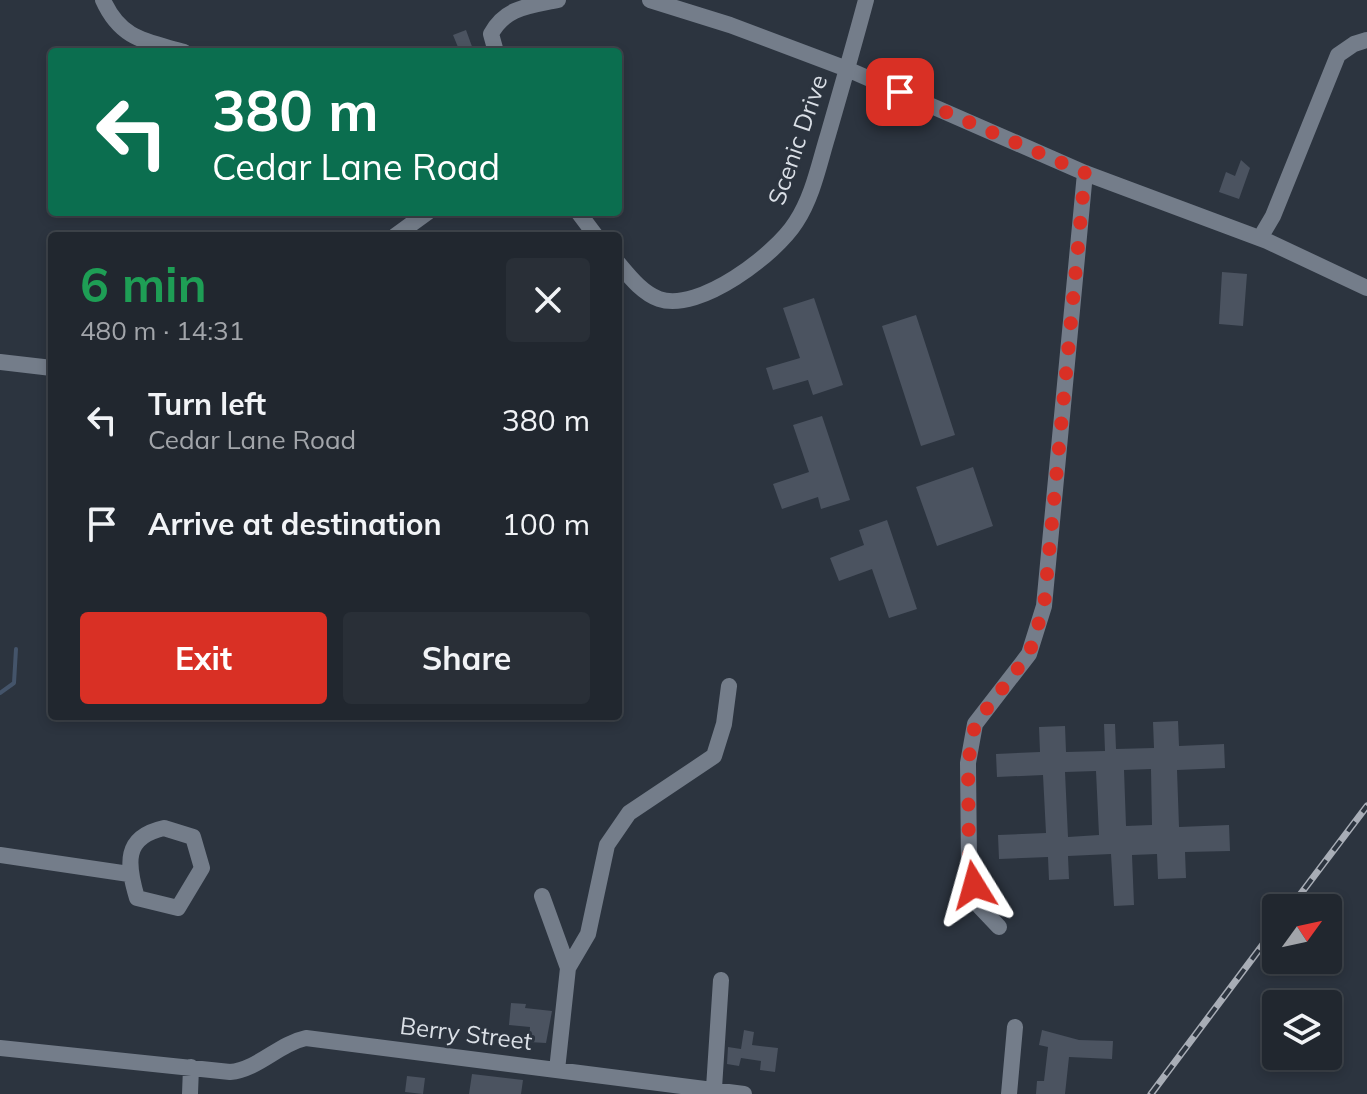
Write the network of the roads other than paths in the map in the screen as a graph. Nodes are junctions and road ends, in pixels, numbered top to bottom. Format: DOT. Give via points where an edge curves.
graph roads {
  1 [pos="103,0"];
  2 [pos="558,0"];
  3 [pos="866,0"];
  4 [pos="656,1"];
  5 [pos="1367,40"];
  6 [pos="171,48"];
  7 [pos="495,48"];
  8 [pos="847,69"];
  9 [pos="1085,173"];
  10 [pos="422,216"];
  11 [pos="400,232"];
  12 [pos="1260,238"];
  13 [pos="622,268"];
  14 [pos="1367,288"];
  15 [pos="0,362"];
  16 [pos="48,368"];
  17 [pos="729,686"];
  18 [pos="0,855"];
  19 [pos="129,874"];
  20 [pos="542,896"];
  21 [pos="999,927"];
  22 [pos="568,968"];
  23 [pos="721,980"];
  24 [pos="1015,1027"];
  25 [pos="0,1048"];
  26 [pos="191,1067"];
  27 [pos="557,1070"];
  28 [pos="619,1076"];
  29 [pos="714,1088"];
  30 [pos="190,1094"];
  31 [pos="616,1094"];
  32 [pos="744,1094"];
  33 [pos="1009,1094"];
  1 -- 6 [label="street" via="117,26 131,36"];
  2 -- 7 [label="street" via="499,18 491,34"];
  3 -- 8 [label="street, Scenic Drive"];
  4 -- 8 [label="street"];
  5 -- 12 [label="street" via="1338,55"];
  8 -- 9 [label="street"];
  8 -- 13 [label="street, Scenic Drive" via="812,190 796,223 774,246 712,292 676,302 657,299"];
  9 -- 12 [label="street"];
  9 -- 21 [label="street" via="1044,606 1029,654 975,724 968,763 969,863 980,907"];
  10 -- 11 [label="street"];
  12 -- 14 [label="street"];
  15 -- 16 [label="street"];
  17 -- 22 [label="street" via="714,756 629,813 607,845 588,934"];
  18 -- 19 [label="street"];
  19 -- 19 [label="street" via="137,898 178,908 202,868 193,837 164,828 144,832 135,842"];
  20 -- 22 [label="street"];
  22 -- 27 [label="street"];
  23 -- 29 [label="street"];
  24 -- 33 [label="street"];
  25 -- 26 [label="street, Berry Street"];
  26 -- 27 [label="street, Berry Street" via="246,1070 286,1042 306,1038"];
  26 -- 30 [label="street"];
  27 -- 28 [label="street, Berry Street"];
  28 -- 29 [label="street, Berry Street"];
  28 -- 31 [label="street"];
  29 -- 32 [label="street, Berry Street"];
}
